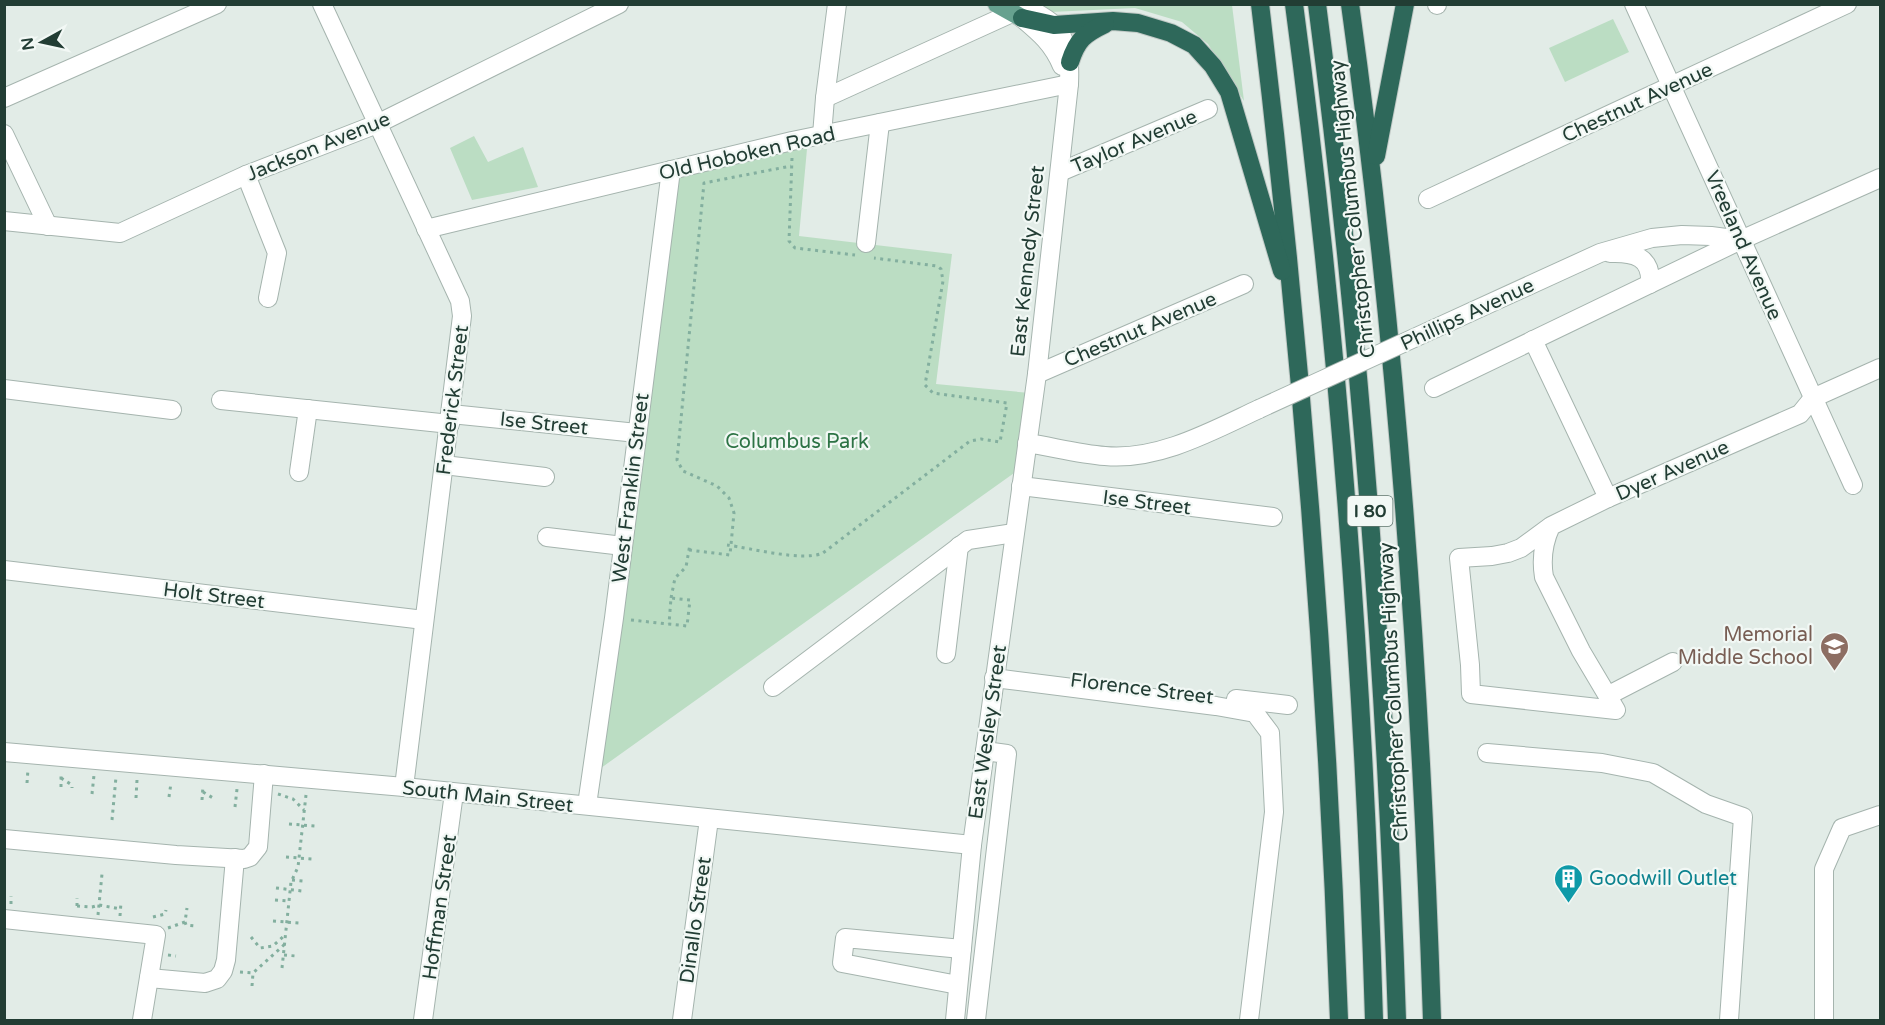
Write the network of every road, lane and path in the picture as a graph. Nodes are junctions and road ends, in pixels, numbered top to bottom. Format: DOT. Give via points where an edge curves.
graph roads {
  1 [pos="217,4"];
  2 [pos="322,4"];
  3 [pos="619,4"];
  4 [pos="837,4"];
  5 [pos="1260,4"];
  6 [pos="1294,4"];
  7 [pos="1317,4"];
  8 [pos="1350,4"];
  9 [pos="1405,4"];
  10 [pos="1634,4"];
  11 [pos="1847,4"];
  12 [pos="1013,10"];
  13 [pos="1113,21"];
  14 [pos="1054,25"];
  15 [pos="1070,62"];
  16 [pos="1069,84"];
  17 [pos="1671,86"];
  18 [pos="4,98"];
  19 [pos="825,98"];
  20 [pos="1208,109"];
  21 [pos="377,123"];
  22 [pos="880,123"];
  23 [pos="4,134"];
  24 [pos="822,135"];
  25 [pos="792,141"];
  26 [pos="791,166"];
  27 [pos="671,170"];
  28 [pos="1060,172"];
  29 [pos="246,175"];
  30 [pos="1372,176"];
  31 [pos="1881,178"];
  32 [pos="1428,200"];
  33 [pos="4,221"];
  34 [pos="48,226"];
  35 [pos="426,230"];
  36 [pos="1741,240"];
  37 [pos="866,243"];
  38 [pos="1600,253"];
  39 [pos="1244,284"];
  40 [pos="1650,284"];
  41 [pos="268,298"];
  42 [pos="1295,316"];
  43 [pos="1533,340"];
  44 [pos="1881,368"];
  45 [pos="1037,374"];
  46 [pos="1434,388"];
  47 [pos="4,389"];
  48 [pos="1813,398"];
  49 [pos="221,400"];
  50 [pos="308,409"];
  51 [pos="172,410"];
  52 [pos="450,419"];
  53 [pos="637,433"];
  54 [pos="1027,443"];
  55 [pos="444,465"];
  56 [pos="300,471"];
  57 [pos="545,477"];
  58 [pos="1853,485"];
  59 [pos="1021,486"];
  60 [pos="1608,498"];
  61 [pos="1273,517"];
  62 [pos="1551,526"];
  63 [pos="1014,533"];
  64 [pos="547,537"];
  65 [pos="690,544"];
  66 [pos="729,545"];
  67 [pos="623,546"];
  68 [pos="960,546"];
  69 [pos="689,550"];
  70 [pos="4,570"];
  71 [pos="671,598"];
  72 [pos="614,618"];
  73 [pos="424,620"];
  74 [pos="669,624"];
  75 [pos="946,654"];
  76 [pos="1673,662"];
  77 [pos="995,674"];
  78 [pos="773,687"];
  79 [pos="1609,695"];
  80 [pos="1288,705"];
  81 [pos="985,751"];
  82 [pos="4,752"];
  83 [pos="1487,753"];
  84 [pos="29,764"];
  85 [pos="62,767"];
  86 [pos="95,770"];
  87 [pos="117,773"];
  88 [pos="264,774"];
  89 [pos="137,775"];
  90 [pos="61,778"];
  91 [pos="171,778"];
  92 [pos="204,781"];
  93 [pos="27,783"];
  94 [pos="237,785"];
  95 [pos="61,787"];
  96 [pos="404,787"];
  97 [pos="72,788"];
  98 [pos="306,791"];
  99 [pos="203,792"];
  100 [pos="454,793"];
  101 [pos="92,794"];
  102 [pos="169,797"];
  103 [pos="136,798"];
  104 [pos="202,800"];
  105 [pos="262,800"];
  106 [pos="212,801"];
  107 [pos="587,805"];
  108 [pos="235,807"];
  109 [pos="304,810"];
  110 [pos="1881,815"];
  111 [pos="709,819"];
  112 [pos="112,820"];
  113 [pos="289,824"];
  114 [pos="303,825"];
  115 [pos="315,826"];
  116 [pos="4,839"];
  117 [pos="972,846"];
  118 [pos="286,856"];
  119 [pos="235,858"];
  120 [pos="299,858"];
  121 [pos="312,859"];
  122 [pos="102,874"];
  123 [pos="292,880"];
  124 [pos="303,881"];
  125 [pos="276,888"];
  126 [pos="290,890"];
  127 [pos="302,891"];
  128 [pos="77,898"];
  129 [pos="275,900"];
  130 [pos="289,901"];
  131 [pos="122,902"];
  132 [pos="99,905"];
  133 [pos="187,908"];
  134 [pos="121,909"];
  135 [pos="166,910"];
  136 [pos="98,919"];
  137 [pos="4,920"];
  138 [pos="120,921"];
  139 [pos="273,921"];
  140 [pos="185,922"];
  141 [pos="287,922"];
  142 [pos="299,923"];
  143 [pos="196,926"];
  144 [pos="158,928"];
  145 [pos="286,933"];
  146 [pos="251,937"];
  147 [pos="962,949"];
  148 [pos="284,955"];
  149 [pos="296,956"];
  150 [pos="282,968"];
  151 [pos="253,973"];
  152 [pos="149,978"];
  153 [pos="958,985"];
  154 [pos="252,986"];
  155 [pos="142,1020"];
  156 [pos="423,1020"];
  157 [pos="682,1020"];
  158 [pos="954,1020"];
  159 [pos="976,1020"];
  160 [pos="1249,1020"];
  161 [pos="1339,1020"];
  162 [pos="1374,1020"];
  163 [pos="1397,1020"];
  164 [pos="1432,1020"];
  165 [pos="1729,1020"];
  166 [pos="1824,1020"];
  1 -- 18 [label="street"];
  2 -- 21 [label="street, Frederick Street"];
  3 -- 21 [label="street, Jackson Avenue"];
  4 -- 19 [label="street"];
  5 -- 42 [label="highway"];
  6 -- 162 [label="highway, Christopher Columbus Highway / I 80" via="1343,466 1362,740"];
  7 -- 163 [label="highway, Christopher Columbus Highway / I 80" via="1355,336 1373,544"];
  8 -- 30 [label="highway, Christopher Columbus Highway / I 80"];
  9 -- 30 [label="highway"];
  10 -- 17 [label="street, Vreeland Avenue"];
  11 -- 17 [label="street, Chestnut Avenue"];
  12 -- 14 [label="highway"];
  12 -- 16 [label="street, East Kennedy Street" via="1056,51"];
  12 -- 19 [label="street"];
  13 -- 14 [label="highway"];
  13 -- 15 [label="highway" via="1089,32 1076,45"];
  13 -- 42 [label="highway" via="1138,23 1171,33 1194,45 1213,66 1229,92"];
  14 -- 15 [label="street, East Kennedy Street" via="1065,42"];
  15 -- 16 [label="street, East Kennedy Street"];
  16 -- 22 [label="street, Old Hoboken Road"];
  16 -- 28 [label="street, East Kennedy Street"];
  17 -- 32 [label="street, Chestnut Avenue"];
  17 -- 36 [label="street, Vreeland Avenue"];
  19 -- 24 [label="street"];
  20 -- 28 [label="street, Taylor Avenue"];
  21 -- 29 [label="street, Jackson Avenue"];
  21 -- 35 [label="street, Frederick Street"];
  22 -- 24 [label="street, Old Hoboken Road"];
  22 -- 37 [label="street"];
  23 -- 34 [label="street"];
  24 -- 25 [label="street, Old Hoboken Road"];
  25 -- 26 [label="path"];
  25 -- 27 [label="street, Old Hoboken Road"];
  26 -- 66 [label="path" via="704,183 677,460 683,471 717,486 729,498 734,513"];
  26 -- 66 [label="path" via="792,245 937,266 943,281 926,385 933,393 1007,402 1000,442 970,441 823,553 808,557"];
  27 -- 35 [label="street, Old Hoboken Road"];
  27 -- 53 [label="street, West Franklin Street"];
  28 -- 45 [label="street, East Kennedy Street"];
  29 -- 34 [label="street, Jackson Avenue" via="120,233"];
  29 -- 41 [label="street" via="277,253"];
  30 -- 164 [label="highway, Christopher Columbus Highway / I 80" via="1408,557"];
  31 -- 36 [label="street"];
  33 -- 34 [label="street, Jackson Avenue"];
  35 -- 52 [label="street, Frederick Street" via="460,301 462,316"];
  36 -- 38 [label="street, Phillips Avenue" via="1682,235 1652,238"];
  36 -- 40 [label="street"];
  36 -- 48 [label="street, Vreeland Avenue"];
  38 -- 40 [label="street" via="1636,256 1647,263"];
  38 -- 54 [label="street, Phillips Avenue, bridge" via="1168,447 1106,456"];
  39 -- 45 [label="street, Chestnut Avenue"];
  40 -- 43 [label="street"];
  42 -- 161 [label="highway" via="1318,607"];
  43 -- 46 [label="street"];
  43 -- 60 [label="street"];
  44 -- 48 [label="street, Dyer Avenue"];
  45 -- 54 [label="street, East Kennedy Street"];
  47 -- 51 [label="street"];
  48 -- 58 [label="street, Vreeland Avenue"];
  48 -- 60 [label="street, Dyer Avenue" via="1800,414"];
  49 -- 50 [label="street, Ise Street"];
  50 -- 52 [label="street, Ise Street"];
  50 -- 56 [label="street"];
  52 -- 53 [label="street, Ise Street"];
  52 -- 55 [label="street, Frederick Street"];
  53 -- 67 [label="street, West Franklin Street"];
  54 -- 59 [label="street, East Wesley Street"];
  55 -- 57 [label="street"];
  55 -- 73 [label="street, Frederick Street"];
  59 -- 61 [label="street, Ise Street"];
  59 -- 63 [label="street, East Wesley Street"];
  60 -- 62 [label="street, Dyer Avenue"];
  62 -- 79 [label="street" via="1543,550 1544,577 1581,651"];
  62 -- 79 [label="street, Dyer Avenue" via="1530,543 1508,553 1459,558 1471,694 1616,710"];
  63 -- 68 [label="street" via="968,540"];
  63 -- 77 [label="street, East Wesley Street"];
  64 -- 67 [label="street"];
  65 -- 69 [label="path"];
  66 -- 69 [label="path" via="730,555"];
  67 -- 72 [label="street, West Franklin Street"];
  68 -- 75 [label="street"];
  68 -- 78 [label="street"];
  69 -- 71 [label="path" via="686,567 675,578"];
  70 -- 73 [label="street, Holt Street"];
  71 -- 74 [label="path"];
  71 -- 74 [label="path" via="690,600 687,626"];
  72 -- 74 [label="path"];
  72 -- 107 [label="street, West Franklin Street"];
  73 -- 96 [label="street, Frederick Street"];
  76 -- 79 [label="street"];
  77 -- 80 [label="street, Florence Street"];
  77 -- 81 [label="street, East Wesley Street"];
  77 -- 160 [label="street" via="1255,713 1270,733 1274,812"];
  81 -- 117 [label="street, East Wesley Street"];
  81 -- 159 [label="street" via="1007,754"];
  82 -- 88 [label="street, South Main Street"];
  83 -- 165 [label="street" via="1602,763 1653,773 1706,804 1743,817"];
  84 -- 93 [label="path"];
  85 -- 90 [label="path"];
  86 -- 101 [label="path"];
  87 -- 112 [label="path"];
  88 -- 96 [label="street, South Main Street"];
  88 -- 105 [label="street"];
  89 -- 103 [label="path"];
  90 -- 95 [label="path"];
  90 -- 97 [label="path"];
  91 -- 102 [label="path"];
  92 -- 99 [label="path"];
  94 -- 108 [label="path"];
  96 -- 100 [label="street, South Main Street"];
  98 -- 109 [label="path"];
  99 -- 104 [label="path"];
  99 -- 106 [label="path"];
  100 -- 107 [label="street, South Main Street"];
  100 -- 156 [label="street, Hoffman Street"];
  105 -- 109 [label="path" via="285,795"];
  105 -- 119 [label="street" via="258,846 250,856"];
  107 -- 111 [label="street, South Main Street"];
  109 -- 114 [label="path"];
  110 -- 166 [label="street" via="1842,828 1824,869"];
  111 -- 117 [label="street, South Main Street"];
  111 -- 157 [label="street, Dinallo Street"];
  113 -- 114 [label="path"];
  114 -- 115 [label="path"];
  114 -- 120 [label="path"];
  116 -- 119 [label="street"];
  117 -- 147 [label="street, East Wesley Street"];
  118 -- 120 [label="path"];
  119 -- 152 [label="street" via="223,971 217,979 205,983"];
  120 -- 121 [label="path"];
  120 -- 123 [label="path"];
  122 -- 132 [label="path"];
  123 -- 124 [label="path"];
  123 -- 126 [label="path"];
  125 -- 126 [label="path"];
  126 -- 127 [label="path"];
  126 -- 130 [label="path"];
  128 -- 132 [label="path" via="77,906"];
  129 -- 130 [label="path"];
  130 -- 141 [label="path"];
  131 -- 134 [label="path"];
  132 -- 134 [label="path"];
  132 -- 136 [label="path"];
  133 -- 140 [label="path"];
  134 -- 138 [label="path"];
  135 -- 144 [label="path"];
  137 -- 144 [label="street"];
  139 -- 141 [label="path"];
  140 -- 143 [label="path"];
  140 -- 144 [label="path"];
  141 -- 142 [label="path"];
  141 -- 145 [label="path"];
  144 -- 152 [label="street"];
  145 -- 146 [label="path" via="273,946 260,948"];
  145 -- 148 [label="path"];
  147 -- 153 [label="street, East Wesley Street"];
  147 -- 153 [label="street" via="845,938 842,963"];
  148 -- 149 [label="path"];
  148 -- 150 [label="path"];
  151 -- 154 [label="path"];
  152 -- 155 [label="street"];
  153 -- 158 [label="street, East Wesley Street"];
}
